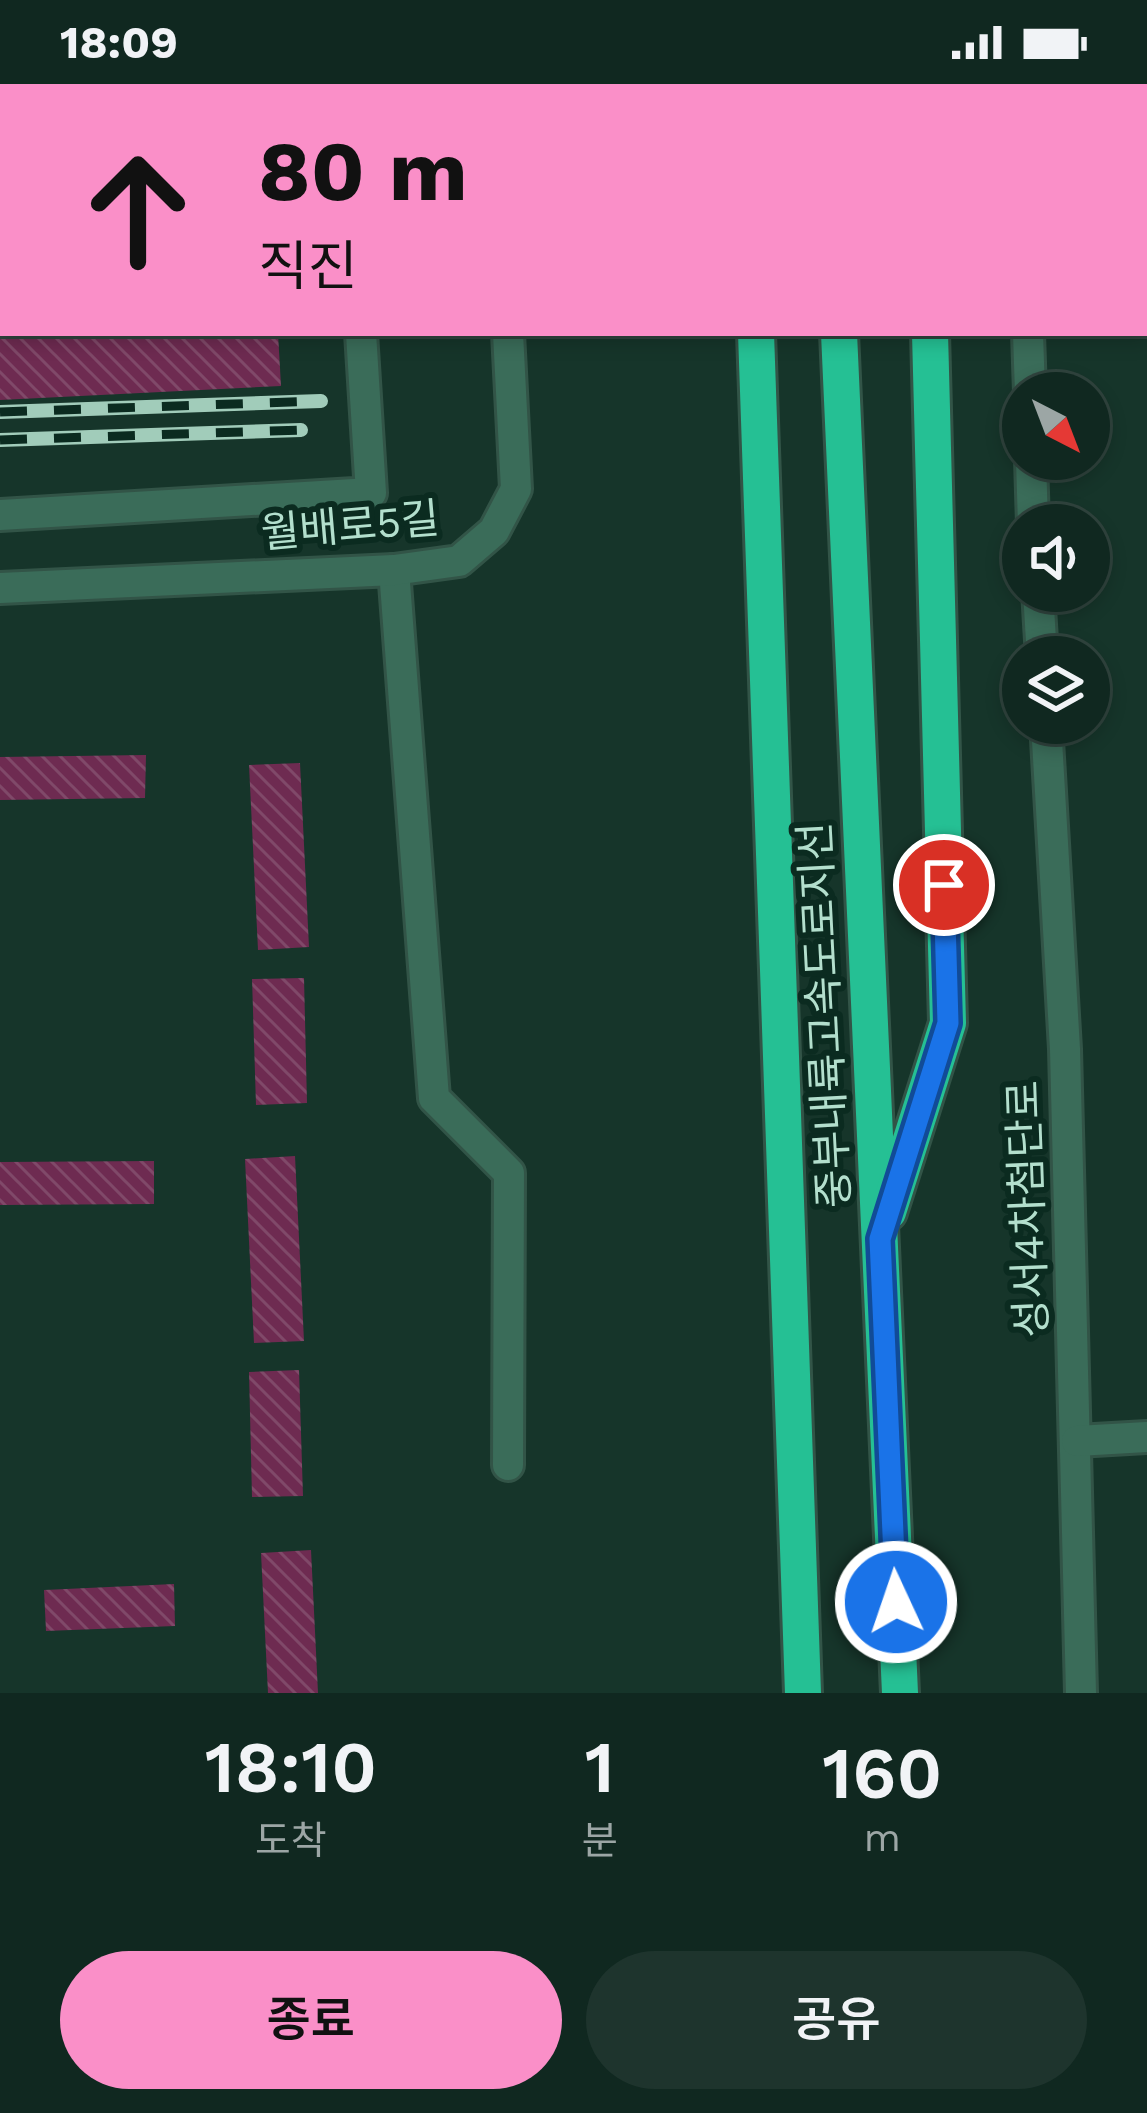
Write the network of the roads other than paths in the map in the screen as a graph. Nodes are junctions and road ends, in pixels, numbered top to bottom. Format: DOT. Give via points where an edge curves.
graph roads {
  1 [pos="361,336"];
  2 [pos="508,336"];
  3 [pos="756,336"];
  4 [pos="839,336"];
  5 [pos="930,336"];
  6 [pos="1028,336"];
  7 [pos="1029,372"];
  8 [pos="0,515"];
  9 [pos="394,570"];
  10 [pos="0,588"];
  11 [pos="1047,744"];
  12 [pos="880,1239"];
  13 [pos="1147,1437"];
  14 [pos="1077,1441"];
  15 [pos="508,1465"];
  16 [pos="803,1693"];
  17 [pos="900,1693"];
  18 [pos="1082,1693"];
  1 -- 8 [label="street" via="371,493"];
  2 -- 9 [label="street, 월배로5길" via="516,490 494,531 459,561"];
  3 -- 16 [label="highway, 중부내륙고속도로지선"];
  4 -- 12 [label="highway, 중부내륙고속도로지선"];
  5 -- 12 [label="highway" via="948,1023"];
  6 -- 7 [label="street"];
  9 -- 10 [label="street, 월배로5길"];
  9 -- 15 [label="street" via="434,1098 509,1172"];
  11 -- 14 [label="street, 성서4차첨단로"];
  12 -- 17 [label="highway, 중부내륙고속도로지선"];
  13 -- 14 [label="street"];
  14 -- 18 [label="street, 성서4차첨단로"];
}
